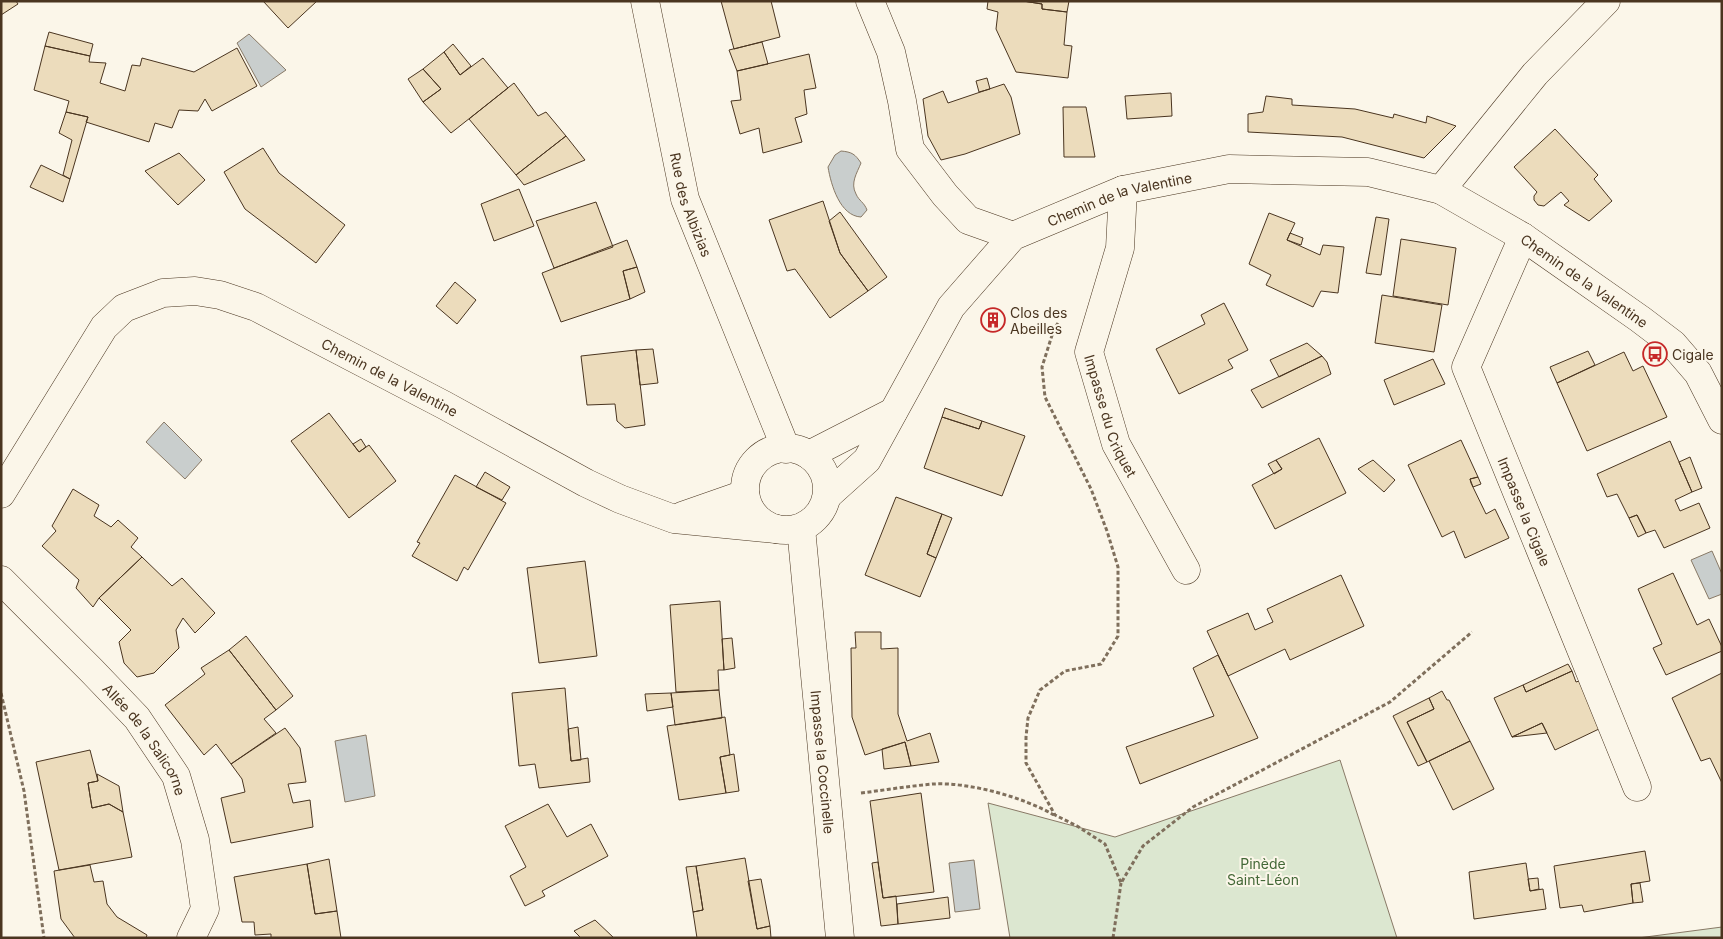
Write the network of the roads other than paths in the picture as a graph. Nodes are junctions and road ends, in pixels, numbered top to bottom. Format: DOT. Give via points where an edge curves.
graph roads {
  1 [pos="645,1"];
  2 [pos="870,1"];
  3 [pos="1606,1"];
  4 [pos="1123,190"];
  5 [pos="1441,190"];
  6 [pos="1013,236"];
  7 [pos="1523,237"];
  8 [pos="767,399"];
  9 [pos="893,412"];
  10 [pos="1722,420"];
  11 [pos="797,452"];
  12 [pos="745,490"];
  13 [pos="1,494"];
  14 [pos="827,496"];
  15 [pos="674,519"];
  16 [pos="786,529"];
  17 [pos="1186,570"];
  18 [pos="1,580"];
  19 [pos="1637,787"];
  20 [pos="191,938"];
  21 [pos="840,938"];
  1 -- 8 [label="street, Rue des Albizias" via="685,199"];
  2 -- 6 [label="street" via="892,52 910,149 968,220"];
  3 -- 5 [label="street" via="1535,74"];
  4 -- 5 [label="street, Chemin de la Valentine" via="1229,169 1368,172"];
  4 -- 6 [label="street, Chemin de la Valentine"];
  4 -- 17 [label="street, Impasse du Criquet" via="1120,248 1089,352 1116,444"];
  5 -- 7 [label="street, Chemin de la Valentine"];
  6 -- 9 [label="street, Chemin de la Valentine" via="951,307"];
  7 -- 10 [label="street, Chemin de la Valentine" via="1673,344 1698,373"];
  7 -- 19 [label="street, Impasse la Cigale" via="1466,367"];
  8 -- 11 [label="street, Rue des Albizias"];
  8 -- 12 [label="street"];
  9 -- 11 [label="street"];
  9 -- 14 [label="street, Chemin de la Valentine" via="867,460"];
  11 -- 12 [label="street" via="772,451 763,456 753,466"];
  11 -- 14 [label="street" via="818,462 826,479"];
  12 -- 15 [label="street"];
  12 -- 16 [label="street" via="756,518 768,526"];
  13 -- 15 [label="street, Chemin de la Valentine" via="104,327 124,308 163,292 195,291 256,307 586,483"];
  14 -- 16 [label="street" via="823,510 813,521"];
  15 -- 16 [label="street, Chemin de la Valentine"];
  16 -- 21 [label="street, Impasse la Coccinelle" via="807,586"];
  18 -- 20 [label="street, Allée de la Salicorne" via="137,718 176,776 195,840 205,909"];
}
